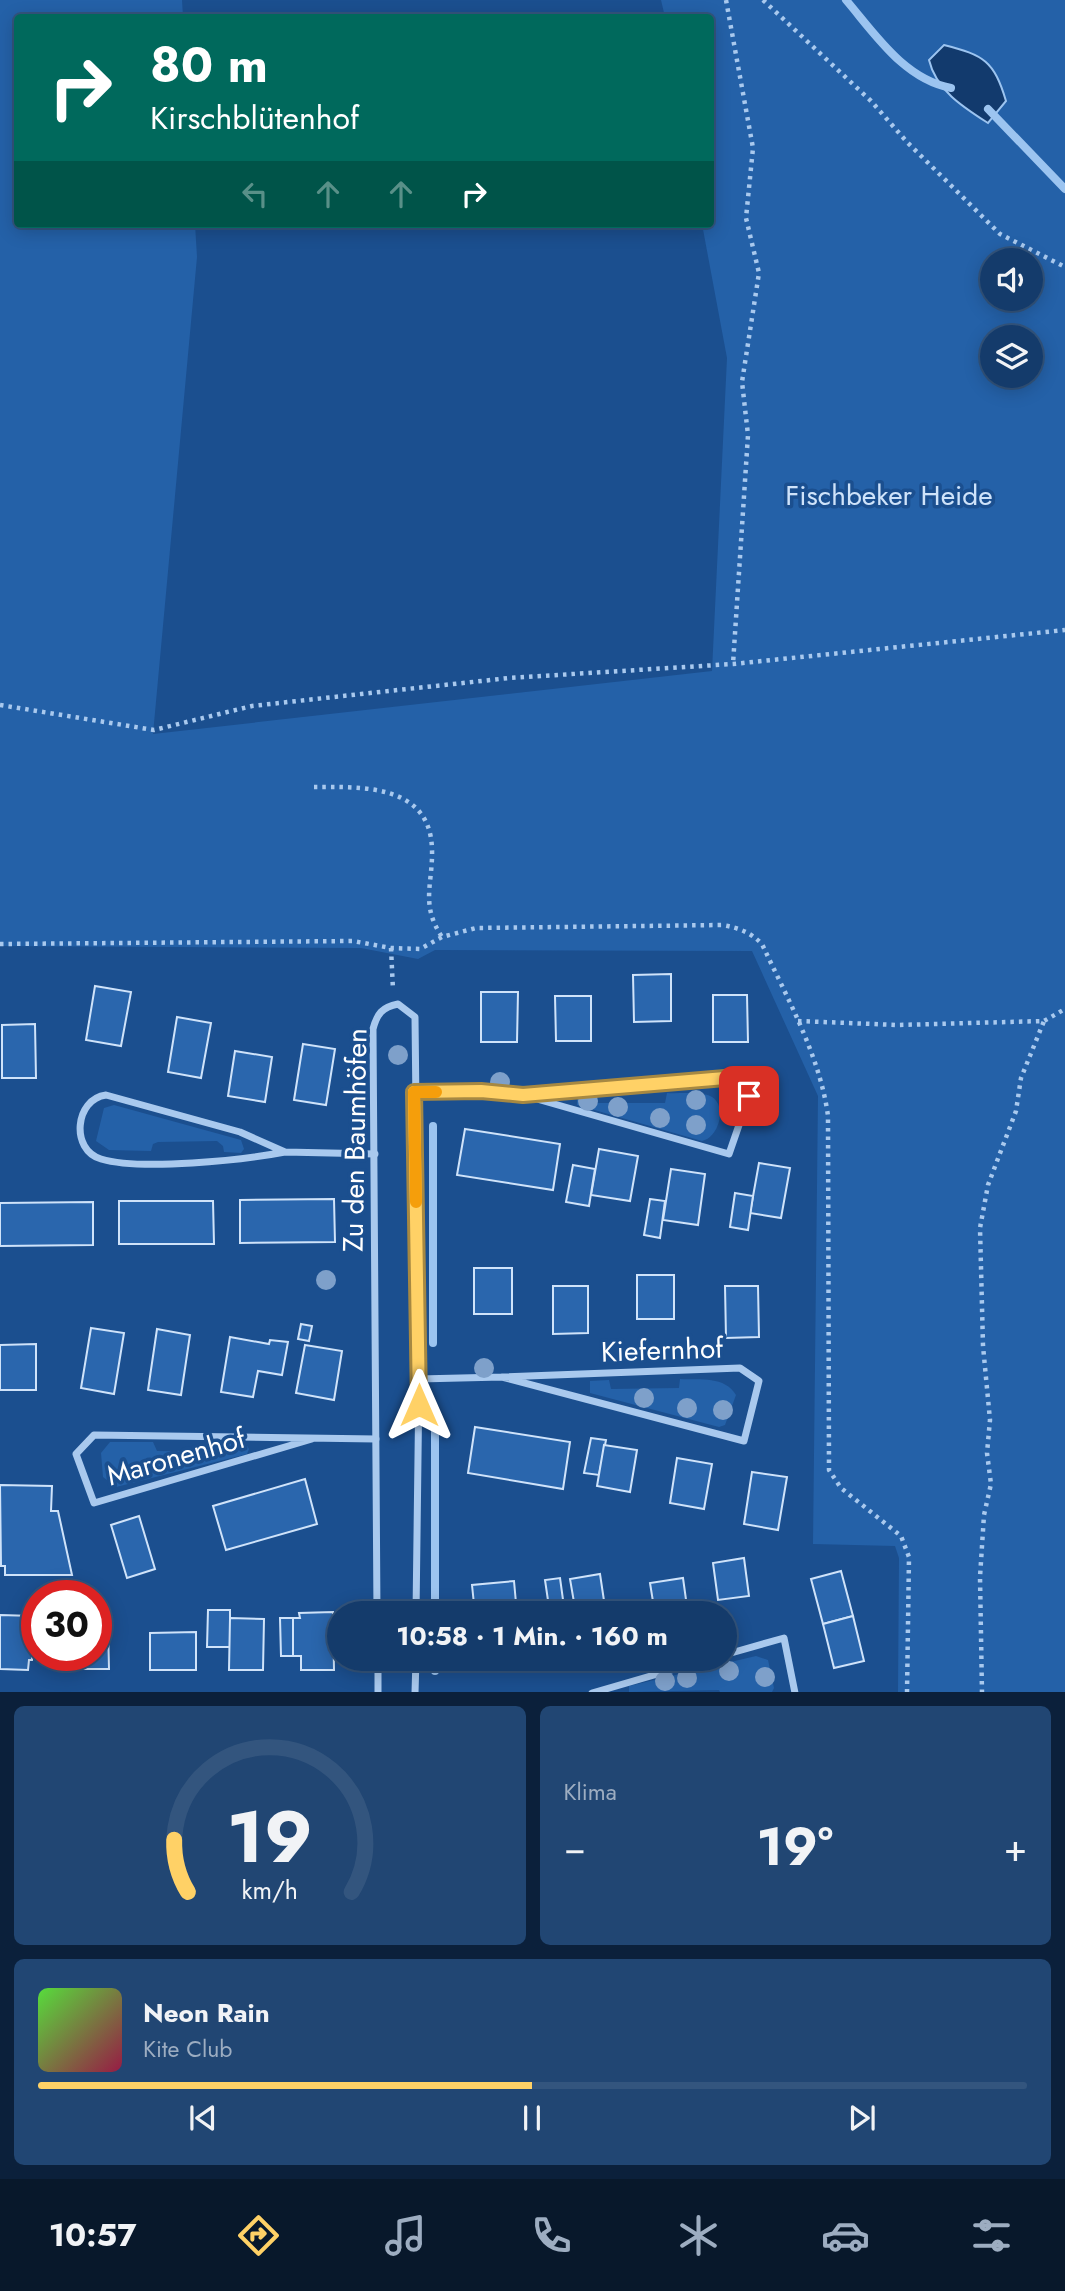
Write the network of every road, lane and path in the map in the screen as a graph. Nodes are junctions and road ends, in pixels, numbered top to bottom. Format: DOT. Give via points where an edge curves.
graph roads {
  1 [pos="726,0"];
  2 [pos="763,0"];
  3 [pos="1065,267"];
  4 [pos="1065,630"];
  5 [pos="733,664"];
  6 [pos="0,705"];
  7 [pos="314,787"];
  8 [pos="442,937"];
  9 [pos="0,944"];
  10 [pos="391,948"];
  11 [pos="393,1005"];
  12 [pos="1065,1009"];
  13 [pos="1044,1020"];
  14 [pos="798,1021"];
  15 [pos="414,1092"];
  16 [pos="523,1095"];
  17 [pos="285,1152"];
  18 [pos="375,1154"];
  19 [pos="502,1377"];
  20 [pos="419,1379"];
  21 [pos="312,1439"];
  22 [pos="376,1439"];
  23 [pos="377,1601"];
  24 [pos="416,1601"];
  25 [pos="737,1651"];
  26 [pos="377,1671"];
  27 [pos="416,1671"];
  28 [pos="666,1671"];
  29 [pos="378,1692"];
  30 [pos="415,1692"];
  31 [pos="592,1692"];
  32 [pos="795,1692"];
  33 [pos="907,1692"];
  34 [pos="982,1692"];
  1 -- 5 [label="path" via="753,148 746,218 759,272 742,382 748,435"];
  2 -- 3 [label="path" via="1000,234"];
  4 -- 5 [label="path"];
  5 -- 6 [label="path" via="509,678 252,706 154,730"];
  7 -- 8 [label="path" via="377,788 408,802 421,816 432,848 428,909"];
  8 -- 10 [label="path" via="420,949"];
  8 -- 14 [label="path" via="476,928 739,928 762,944"];
  9 -- 10 [label="path" via="353,941"];
  10 -- 11 [label="path"];
  11 -- 15 [label="street, Zu den Baumhöfen" via="415,1017"];
  11 -- 18 [label="street, Zu den Baumhöfen" via="376,1016 373,1029"];
  12 -- 13 [label="path"];
  13 -- 14 [label="path" via="898,1025"];
  13 -- 34 [label="path" via="981,1208 991,1483 980,1577"];
  14 -- 33 [label="path" via="828,1116 829,1470 841,1488 901,1536 909,1557"];
  15 -- 16 [label="street"];
  15 -- 20 [label="street, Zu den Baumhöfen"];
  16 -- 16 [label="street" via="729,1154 749,1096 725,1078"];
  17 -- 17 [label="street" via="240,1132 106,1095 88,1106 80,1131 81,1144 92,1156 132,1163 246,1160"];
  17 -- 18 [label="street"];
  18 -- 22 [label="street, Zu den Baumhöfen"];
  19 -- 19 [label="street, Kiefernhof" via="744,1441 759,1381 740,1368"];
  19 -- 20 [label="street, Kiefernhof"];
  20 -- 24 [label="street, Zu den Baumhöfen"];
  21 -- 21 [label="street, Maronenhof" via="94,1435 76,1454 94,1503"];
  21 -- 22 [label="street, Maronenhof"];
  22 -- 23 [label="street, Zu den Baumhöfen"];
  25 -- 32 [label="street" via="784,1638"];
  26 -- 29 [label="street"];
  27 -- 30 [label="street"];
  28 -- 31 [label="street"];
}
